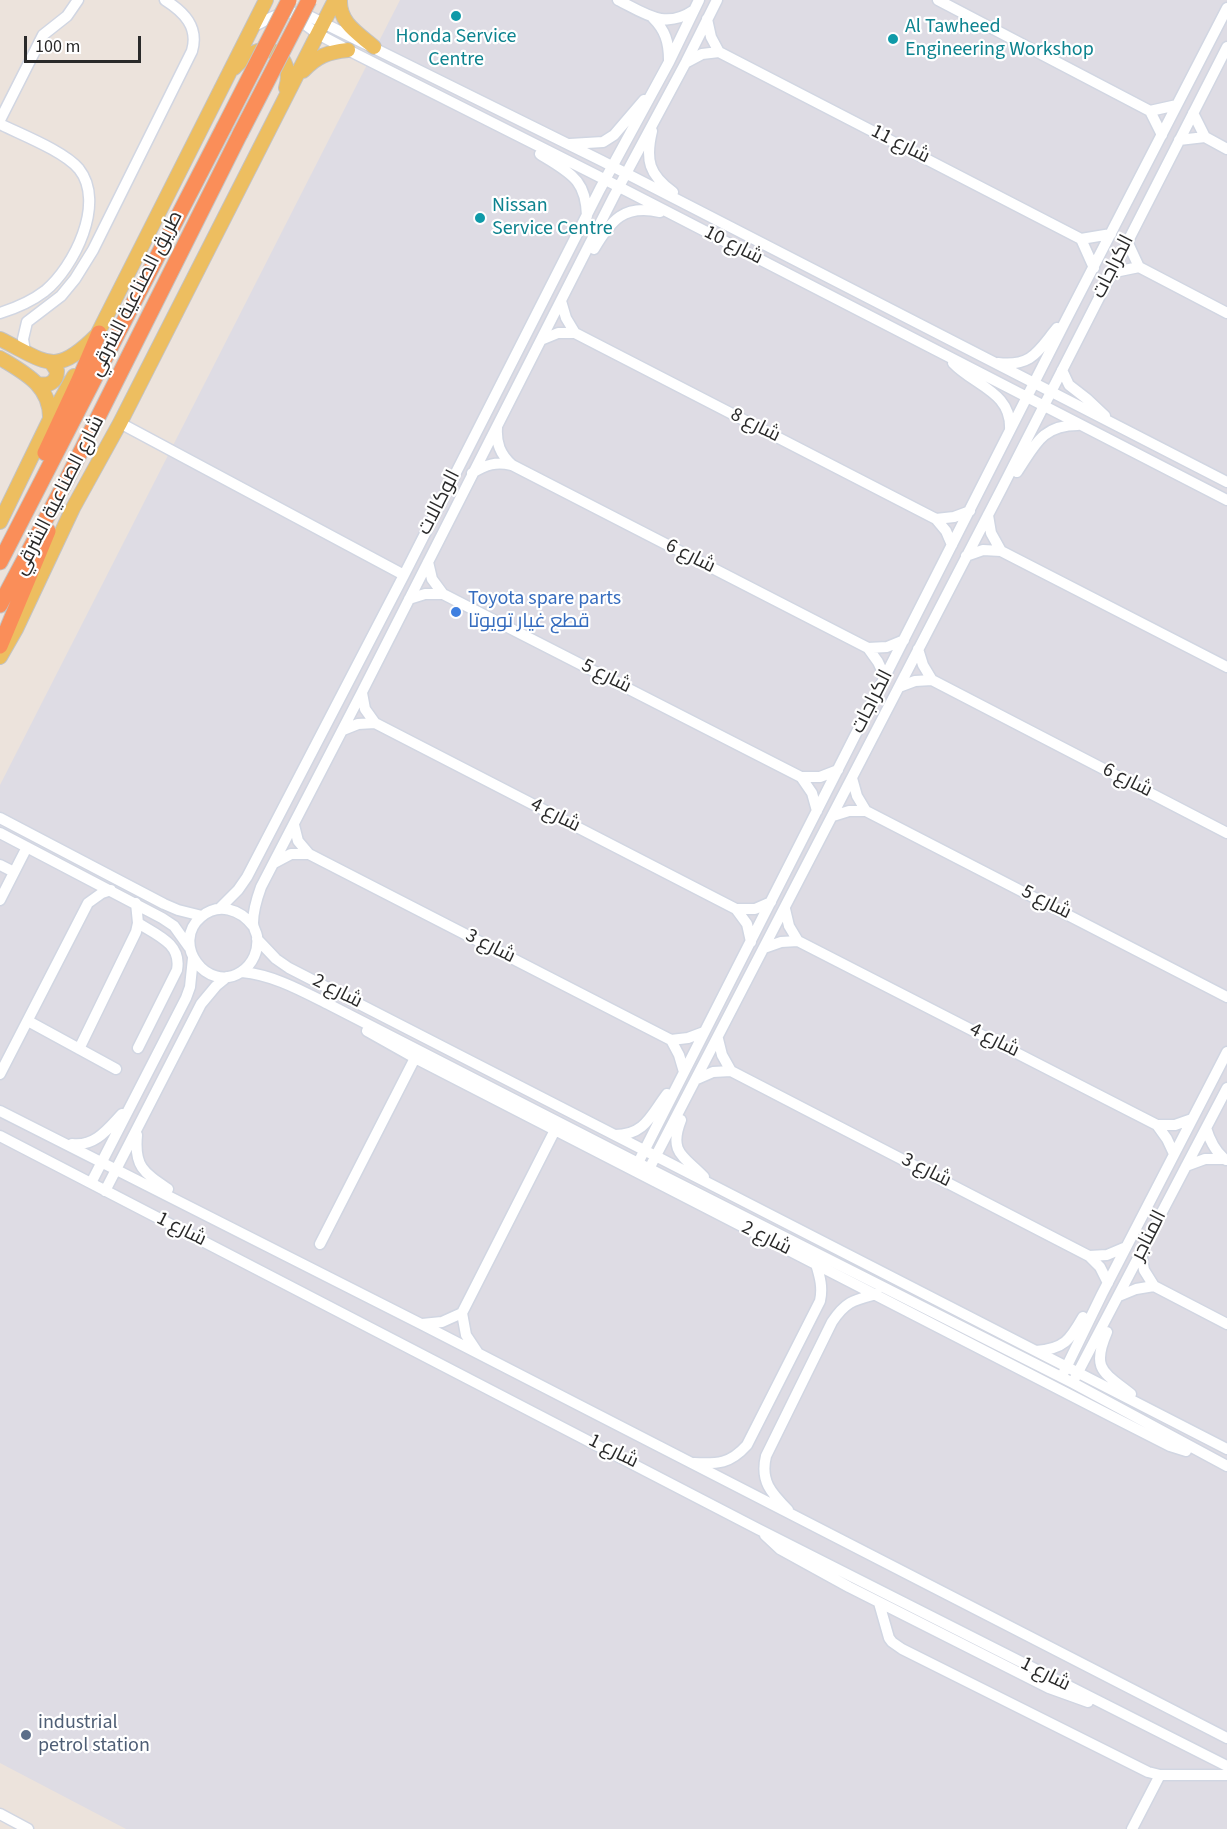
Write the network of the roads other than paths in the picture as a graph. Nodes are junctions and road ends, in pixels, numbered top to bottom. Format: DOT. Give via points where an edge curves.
graph roads {
  1 [pos="78,0"];
  2 [pos="165,0"];
  3 [pos="177,0"];
  4 [pos="266,0"];
  5 [pos="309,0"];
  6 [pos="335,0"];
  7 [pos="340,0"];
  8 [pos="618,0"];
  9 [pos="717,0"];
  10 [pos="938,0"];
  11 [pos="289,4"];
  12 [pos="697,5"];
  13 [pos="1227,8"];
  14 [pos="182,11"];
  15 [pos="652,17"];
  16 [pos="707,20"];
  17 [pos="321,28"];
  18 [pos="251,29"];
  19 [pos="374,47"];
  20 [pos="1227,47"];
  21 [pos="348,50"];
  22 [pos="719,52"];
  23 [pos="669,62"];
  24 [pos="686,62"];
  25 [pos="229,72"];
  26 [pos="295,79"];
  27 [pos="653,91"];
  28 [pos="1177,105"];
  29 [pos="279,110"];
  30 [pos="1150,111"];
  31 [pos="1193,113"];
  32 [pos="654,118"];
  33 [pos="0,122"];
  34 [pos="1162,135"];
  35 [pos="519,137"];
  36 [pos="1205,137"];
  37 [pos="1179,140"];
  38 [pos="565,144"];
  39 [pos="1227,149"];
  40 [pos="613,167"];
  41 [pos="625,174"];
  42 [pos="606,180"];
  43 [pos="618,187"];
  44 [pos="698,210"];
  45 [pos="672,215"];
  46 [pos="587,217"];
  47 [pos="1111,234"];
  48 [pos="1081,239"];
  49 [pos="1127,241"];
  50 [pos="1138,267"];
  51 [pos="1094,268"];
  52 [pos="1110,273"];
  53 [pos="572,279"];
  54 [pos="561,301"];
  55 [pos="0,313"];
  56 [pos="1227,313"];
  57 [pos="1066,320"];
  58 [pos="99,333"];
  59 [pos="575,333"];
  60 [pos="0,339"];
  61 [pos="541,340"];
  62 [pos="25,351"];
  63 [pos="947,357"];
  64 [pos="0,358"];
  65 [pos="51,362"];
  66 [pos="993,363"];
  67 [pos="1062,370"];
  68 [pos="1034,383"];
  69 [pos="39,384"];
  70 [pos="1051,392"];
  71 [pos="1028,398"];
  72 [pos="1044,406"];
  73 [pos="50,419"];
  74 [pos="120,423"];
  75 [pos="1111,423"];
  76 [pos="1080,425"];
  77 [pos="497,427"];
  78 [pos="1010,433"];
  79 [pos="512,465"];
  80 [pos="472,473"];
  81 [pos="1227,482"];
  82 [pos="64,485"];
  83 [pos="1002,488"];
  84 [pos="1227,500"];
  85 [pos="970,511"];
  86 [pos="988,514"];
  87 [pos="936,519"];
  88 [pos="0,522"];
  89 [pos="952,545"];
  90 [pos="1001,551"];
  91 [pos="966,556"];
  92 [pos="2,558"];
  93 [pos="428,562"];
  94 [pos="404,575"];
  95 [pos="443,594"];
  96 [pos="409,599"];
  97 [pos="0,605"];
  98 [pos="904,640"];
  99 [pos="0,646"];
  100 [pos="868,648"];
  101 [pos="918,649"];
  102 [pos="0,657"];
  103 [pos="1227,667"];
  104 [pos="885,677"];
  105 [pos="932,680"];
  106 [pos="899,687"];
  107 [pos="362,692"];
  108 [pos="375,723"];
  109 [pos="343,730"];
  110 [pos="838,770"];
  111 [pos="801,777"];
  112 [pos="852,778"];
  113 [pos="817,811"];
  114 [pos="866,811"];
  115 [pos="833,816"];
  116 [pos="0,818"];
  117 [pos="294,825"];
  118 [pos="0,833"];
  119 [pos="1227,833"];
  120 [pos="27,847"];
  121 [pos="309,854"];
  122 [pos="274,862"];
  123 [pos="0,865"];
  124 [pos="14,872"];
  125 [pos="111,890"];
  126 [pos="0,900"];
  127 [pos="771,902"];
  128 [pos="136,903"];
  129 [pos="219,909"];
  130 [pos="736,909"];
  131 [pos="784,909"];
  132 [pos="202,916"];
  133 [pos="138,923"];
  134 [pos="253,926"];
  135 [pos="257,939"];
  136 [pos="798,940"];
  137 [pos="750,942"];
  138 [pos="764,948"];
  139 [pos="191,952"];
  140 [pos="242,972"];
  141 [pos="227,977"];
  142 [pos="1226,996"];
  143 [pos="330,1005"];
  144 [pos="157,1013"];
  145 [pos="28,1021"];
  146 [pos="174,1022"];
  147 [pos="705,1032"];
  148 [pos="718,1039"];
  149 [pos="671,1040"];
  150 [pos="138,1048"];
  151 [pos="79,1049"];
  152 [pos="1227,1052"];
  153 [pos="414,1058"];
  154 [pos="116,1069"];
  155 [pos="731,1071"];
  156 [pos="684,1072"];
  157 [pos="0,1074"];
  158 [pos="697,1079"];
  159 [pos="678,1083"];
  160 [pos="1227,1088"];
  161 [pos="686,1100"];
  162 [pos="131,1105"];
  163 [pos="2,1109"];
  164 [pos="1192,1119"];
  165 [pos="1157,1125"];
  166 [pos="138,1128"];
  167 [pos="1206,1128"];
  168 [pos="555,1130"];
  169 [pos="615,1135"];
  170 [pos="0,1136"];
  171 [pos="62,1142"];
  172 [pos="644,1150"];
  173 [pos="1174,1154"];
  174 [pos="655,1156"];
  175 [pos="1225,1160"];
  176 [pos="102,1162"];
  177 [pos="638,1163"];
  178 [pos="1185,1167"];
  179 [pos="117,1169"];
  180 [pos="649,1169"];
  181 [pos="91,1183"];
  182 [pos="712,1185"];
  183 [pos="105,1191"];
  184 [pos="197,1210"];
  185 [pos="320,1244"];
  186 [pos="1126,1247"];
  187 [pos="1141,1252"];
  188 [pos="1089,1256"];
  189 [pos="816,1264"];
  190 [pos="1108,1283"];
  191 [pos="1154,1286"];
  192 [pos="877,1294"];
  193 [pos="1102,1294"];
  194 [pos="1119,1296"];
  195 [pos="1112,1309"];
  196 [pos="462,1313"];
  197 [pos="421,1324"];
  198 [pos="1227,1324"];
  199 [pos="1035,1351"];
  200 [pos="479,1354"];
  201 [pos="1066,1367"];
  202 [pos="1078,1372"];
  203 [pos="1061,1378"];
  204 [pos="1072,1383"];
  205 [pos="1144,1407"];
  206 [pos="1227,1449"];
  207 [pos="1209,1458"];
  208 [pos="690,1463"];
  209 [pos="1227,1466"];
  210 [pos="794,1517"];
  211 [pos="758,1529"];
  212 [pos="879,1603"];
  213 [pos="1114,1710"];
  214 [pos="1227,1738"];
  215 [pos="1227,1766"];
  216 [pos="1160,1775"];
  217 [pos="1227,1775"];
  218 [pos="0,1814"];
  219 [pos="28,1829"];
  220 [pos="1132,1829"];
  1 -- 33 [label="street" via="67,16 43,35"];
  2 -- 14 [label="street"];
  3 -- 14 [label="street"];
  4 -- 18 [label="main road"];
  5 -- 82 [label="highway, طريق الصناعية الشرقي, bridge"];
  6 -- 17 [label="main road, شارع الصناعية الشرقي"];
  7 -- 19 [label="main road" via="345,21"];
  8 -- 15 [label="street"];
  9 -- 16 [label="street, الوكالات"];
  10 -- 30 [label="street"];
  11 -- 17 [label="street, شارع 10"];
  11 -- 18 [label="street"];
  11 -- 92 [label="highway, طريق الصناعية الشرقي, bridge"];
  12 -- 15 [label="street" via="675,20"];
  12 -- 23 [label="street, الوكالات"];
  13 -- 28 [label="street, الكراجات"];
  14 -- 62 [label="street" via="190,22 194,39 189,57 93,250 61,296 27,322"];
  15 -- 23 [label="street" via="666,36"];
  16 -- 22 [label="street"];
  16 -- 24 [label="street, الوكالات"];
  17 -- 19 [label="street, شارع 10"];
  17 -- 21 [label="street, شارع 10"];
  17 -- 26 [label="main road, شارع الصناعية الشرقي"];
  18 -- 25 [label="main road"];
  19 -- 38 [label="street, شارع 10"];
  20 -- 31 [label="street, الكراجات"];
  21 -- 26 [label="main road" via="319,56"];
  21 -- 35 [label="street, شارع 10"];
  22 -- 24 [label="street" via="702,54"];
  22 -- 48 [label="street, شارع 11"];
  23 -- 27 [label="street, الوكالات"];
  24 -- 32 [label="street, الوكالات"];
  25 -- 29 [label="main road" via="252,53 276,53 289,71"];
  25 -- 58 [label="main road"];
  26 -- 29 [label="main road, شارع الصناعية الشرقي"];
  27 -- 38 [label="street, الوكالات" via="603,142"];
  27 -- 40 [label="street, الوكالات"];
  28 -- 30 [label="street"];
  28 -- 34 [label="street, الكراجات"];
  29 -- 74 [label="main road, شارع الصناعية الشرقي"];
  30 -- 34 [label="street"];
  31 -- 36 [label="street"];
  31 -- 37 [label="street, الكراجات"];
  32 -- 41 [label="street, الوكالات"];
  32 -- 44 [label="street, شارع 10" via="648,146 651,168 662,184"];
  33 -- 55 [label="street" via="73,162 84,177 90,197 80,241 64,270 45,291"];
  34 -- 47 [label="street, الكراجات"];
  35 -- 42 [label="street, شارع 10"];
  35 -- 46 [label="street, شارع 10" via="579,183 586,198"];
  36 -- 37 [label="street"];
  36 -- 39 [label="street"];
  37 -- 49 [label="street, الكراجات"];
  38 -- 40 [label="street, شارع 10"];
  40 -- 41 [label="street, شارع 10"];
  40 -- 42 [label="street, الوكالات"];
  41 -- 43 [label="street, الوكالات"];
  41 -- 44 [label="street, شارع 10"];
  42 -- 43 [label="street, شارع 10"];
  42 -- 46 [label="street, الوكالات"];
  43 -- 45 [label="street, شارع 10"];
  43 -- 53 [label="street, الوكالات"];
  44 -- 66 [label="street, شارع 10"];
  45 -- 53 [label="street, الوكالات" via="646,209 623,214 610,225"];
  45 -- 63 [label="street, شارع 10"];
  46 -- 94 [label="street, الوكالات"];
  47 -- 48 [label="street"];
  47 -- 51 [label="street, الكراجات"];
  48 -- 51 [label="street"];
  49 -- 50 [label="street"];
  49 -- 52 [label="street, الكراجات"];
  50 -- 52 [label="street"];
  50 -- 56 [label="street"];
  51 -- 57 [label="street, الكراجات"];
  52 -- 67 [label="street, الكراجات"];
  53 -- 54 [label="street, الوكالات"];
  54 -- 59 [label="street"];
  54 -- 61 [label="street, الوكالات"];
  57 -- 66 [label="street, الكراجات" via="1031,358 1016,364"];
  57 -- 68 [label="street, الكراجات"];
  58 -- 65 [label="main road" via="73,357"];
  58 -- 73 [label="main road"];
  58 -- 92 [label="highway" via="28,488"];
  59 -- 61 [label="street" via="558,333"];
  59 -- 87 [label="street, شارع 8"];
  60 -- 62 [label="main road"];
  61 -- 77 [label="street, الوكالات"];
  62 -- 65 [label="main road"];
  63 -- 71 [label="street, شارع 10"];
  63 -- 78 [label="street, شارع 10" via="998,397 1008,413"];
  64 -- 69 [label="main road"];
  65 -- 69 [label="main road" via="57,371 55,380"];
  66 -- 68 [label="street, شارع 10"];
  67 -- 70 [label="street, الكراجات"];
  67 -- 75 [label="street, شارع 10" via="1069,385"];
  68 -- 70 [label="street, شارع 10"];
  68 -- 71 [label="street, الكراجات"];
  69 -- 73 [label="main road" via="48,399"];
  70 -- 72 [label="street, الكراجات"];
  70 -- 75 [label="street, شارع 10"];
  71 -- 72 [label="street, شارع 10"];
  71 -- 78 [label="street, الكراجات"];
  72 -- 76 [label="street, شارع 10"];
  72 -- 83 [label="street, الكراجات"];
  73 -- 88 [label="main road"];
  74 -- 94 [label="street"];
  74 -- 102 [label="main road, شارع الصناعية الشرقي" via="73,508"];
  75 -- 81 [label="street, شارع 10"];
  76 -- 83 [label="street, الكراجات" via="1057,427 1044,434"];
  76 -- 84 [label="street, شارع 10"];
  77 -- 79 [label="street" via="497,444"];
  77 -- 80 [label="street, الوكالات"];
  78 -- 85 [label="street, الكراجات"];
  79 -- 80 [label="street" via="496,463"];
  79 -- 100 [label="street, شارع 6"];
  80 -- 93 [label="street, الوكالات"];
  82 -- 97 [label="highway, طريق الصناعية الشرقي"];
  82 -- 99 [label="highway"];
  83 -- 86 [label="street, الكراجات"];
  85 -- 87 [label="street"];
  85 -- 89 [label="street, الكراجات"];
  86 -- 90 [label="street" via="991,533"];
  86 -- 91 [label="street, الكراجات"];
  87 -- 89 [label="street"];
  89 -- 98 [label="street, الكراجات"];
  90 -- 91 [label="street" via="983,550"];
  90 -- 103 [label="street"];
  91 -- 101 [label="street, الكراجات"];
  93 -- 95 [label="street" via="432,579"];
  93 -- 96 [label="street, الوكالات"];
  94 -- 129 [label="street, الوكالات" via="247,877"];
  95 -- 96 [label="street"];
  95 -- 111 [label="street, شارع 5"];
  96 -- 107 [label="street, الوكالات"];
  98 -- 100 [label="street" via="887,647"];
  98 -- 104 [label="street, الكراجات"];
  100 -- 104 [label="street"];
  101 -- 105 [label="street" via="922,666"];
  101 -- 106 [label="street, الكراجات"];
  104 -- 110 [label="street, الكراجات"];
  105 -- 106 [label="street"];
  105 -- 119 [label="street, شارع 6"];
  106 -- 112 [label="street, الكراجات"];
  107 -- 108 [label="street" via="365,709"];
  107 -- 109 [label="street, الوكالات"];
  108 -- 109 [label="street"];
  108 -- 130 [label="street, شارع 4"];
  109 -- 117 [label="street, الوكالات"];
  110 -- 111 [label="street" via="820,777"];
  110 -- 113 [label="street, الكراجات"];
  111 -- 113 [label="street" via="812,793"];
  112 -- 114 [label="street" via="856,796"];
  112 -- 115 [label="street, الكراجات"];
  113 -- 127 [label="street, الكراجات"];
  114 -- 115 [label="street"];
  114 -- 142 [label="street, شارع 5"];
  115 -- 131 [label="street, الكراجات"];
  116 -- 132 [label="street" via="164,904"];
  117 -- 121 [label="street" via="298,841"];
  117 -- 122 [label="street, الوكالات"];
  118 -- 120 [label="street"];
  120 -- 124 [label="street"];
  120 -- 125 [label="street"];
  121 -- 122 [label="street" via="291,855"];
  121 -- 149 [label="street, شارع 3"];
  122 -- 134 [label="street, الوكالات" via="261,887"];
  123 -- 124 [label="street"];
  124 -- 126 [label="street"];
  125 -- 128 [label="street"];
  125 -- 145 [label="street" via="88,903"];
  127 -- 130 [label="street" via="755,909"];
  127 -- 137 [label="street, الكراجات"];
  128 -- 133 [label="street"];
  128 -- 139 [label="street" via="174,926"];
  129 -- 132 [label="street"];
  129 -- 134 [label="street" via="238,912"];
  130 -- 137 [label="street" via="747,924"];
  131 -- 136 [label="street"];
  131 -- 138 [label="street, الكراجات"];
  132 -- 139 [label="street" via="192,930"];
  133 -- 144 [label="street" via="170,943 177,956 177,970"];
  133 -- 151 [label="street"];
  134 -- 135 [label="street"];
  135 -- 140 [label="street" via="254,957"];
  135 -- 169 [label="street, شارع 2" via="289,968"];
  136 -- 138 [label="street"];
  136 -- 165 [label="street, شارع 4"];
  137 -- 147 [label="street, الكراجات"];
  138 -- 148 [label="street, الكراجات"];
  139 -- 141 [label="street" via="207,973"];
  139 -- 146 [label="street" via="190,987"];
  140 -- 141 [label="street"];
  140 -- 143 [label="street, شارع 2" via="267,975"];
  141 -- 166 [label="street" via="201,1004"];
  143 -- 153 [label="street, شارع 2"];
  143 -- 177 [label="street, شارع 2"];
  144 -- 146 [label="street"];
  144 -- 150 [label="street"];
  145 -- 151 [label="street"];
  145 -- 157 [label="street"];
  146 -- 162 [label="street"];
  147 -- 149 [label="street"];
  147 -- 156 [label="street, الكراجات"];
  148 -- 155 [label="street"];
  148 -- 158 [label="street, الكراجات"];
  149 -- 156 [label="street"];
  151 -- 154 [label="street"];
  152 -- 164 [label="street, المناجر"];
  153 -- 168 [label="street, شارع 2"];
  153 -- 185 [label="street"];
  155 -- 158 [label="street" via="713,1072"];
  155 -- 188 [label="street, شارع 3"];
  156 -- 159 [label="street, الكراجات"];
  158 -- 161 [label="street, الكراجات"];
  159 -- 169 [label="street, الكراجات" via="640,1129"];
  159 -- 172 [label="street, الكراجات"];
  160 -- 167 [label="street, المناجر"];
  161 -- 174 [label="street, الكراجات"];
  161 -- 182 [label="street, شارع 2" via="676,1144 682,1158"];
  162 -- 171 [label="street" via="91,1143"];
  162 -- 176 [label="street"];
  163 -- 171 [label="street, شارع 1"];
  164 -- 165 [label="street" via="1175,1125"];
  164 -- 173 [label="street, المناجر"];
  165 -- 173 [label="street"];
  166 -- 179 [label="street"];
  166 -- 184 [label="street" via="136,1153 141,1167"];
  167 -- 175 [label="street" via="1213,1146"];
  167 -- 178 [label="street, المناجر"];
  168 -- 189 [label="street, شارع 2"];
  168 -- 196 [label="street"];
  169 -- 172 [label="street, شارع 2"];
  170 -- 181 [label="street, شارع 1"];
  171 -- 176 [label="street, شارع 1"];
  172 -- 174 [label="street, شارع 2"];
  172 -- 177 [label="street, الكراجات"];
  173 -- 186 [label="street, المناجر"];
  174 -- 180 [label="street, الكراجات"];
  174 -- 182 [label="street, شارع 2"];
  175 -- 178 [label="street" via="1205,1159"];
  176 -- 179 [label="street, شارع 1"];
  176 -- 181 [label="street"];
  177 -- 180 [label="street, شارع 2"];
  178 -- 187 [label="street, المناجر"];
  179 -- 183 [label="street"];
  179 -- 184 [label="street, شارع 1"];
  180 -- 203 [label="street, شارع 2"];
  181 -- 183 [label="street, شارع 1"];
  182 -- 199 [label="street, شارع 2"];
  183 -- 211 [label="street, شارع 1"];
  184 -- 197 [label="street, شارع 1"];
  186 -- 188 [label="street" via="1107,1255"];
  186 -- 190 [label="street, المناجر"];
  187 -- 191 [label="street" via="1144,1270"];
  187 -- 194 [label="street, المناجر"];
  188 -- 190 [label="street, شارع 3"];
  189 -- 192 [label="street, شارع 2"];
  189 -- 208 [label="street" via="822,1291 820,1301 747,1445 730,1460"];
  190 -- 193 [label="street, المناجر"];
  191 -- 194 [label="street"];
  191 -- 198 [label="street"];
  192 -- 207 [label="street, شارع 2" via="1170,1446"];
  192 -- 210 [label="street" via="840,1309 766,1456 764,1477"];
  193 -- 199 [label="street, المناجر" via="1067,1342 1054,1349"];
  193 -- 201 [label="street, المناجر"];
  194 -- 195 [label="street, المناجر"];
  195 -- 202 [label="street, المناجر"];
  195 -- 205 [label="street, شارع 2" via="1100,1352 1101,1366"];
  196 -- 197 [label="street" via="442,1322"];
  196 -- 200 [label="street" via="466,1335"];
  197 -- 200 [label="street, شارع 1"];
  199 -- 201 [label="street, شارع 2"];
  200 -- 208 [label="street, شارع 1"];
  201 -- 202 [label="street, شارع 2"];
  201 -- 203 [label="street, المناجر"];
  202 -- 204 [label="street, المناجر"];
  202 -- 205 [label="street, شارع 2"];
  203 -- 204 [label="street, شارع 2"];
  204 -- 207 [label="street, شارع 2"];
  205 -- 206 [label="street, شارع 2"];
  207 -- 209 [label="street, شارع 2"];
  208 -- 210 [label="street, شارع 1"];
  210 -- 214 [label="street, شارع 1"];
  211 -- 212 [label="street" via="780,1550"];
  211 -- 213 [label="street, شارع 1"];
  212 -- 213 [label="street" via="1049,1688"];
  212 -- 216 [label="street" via="889,1638 902,1649"];
  213 -- 215 [label="street, شارع 1"];
  216 -- 217 [label="street"];
  216 -- 220 [label="street"];
  218 -- 219 [label="street"];
}
